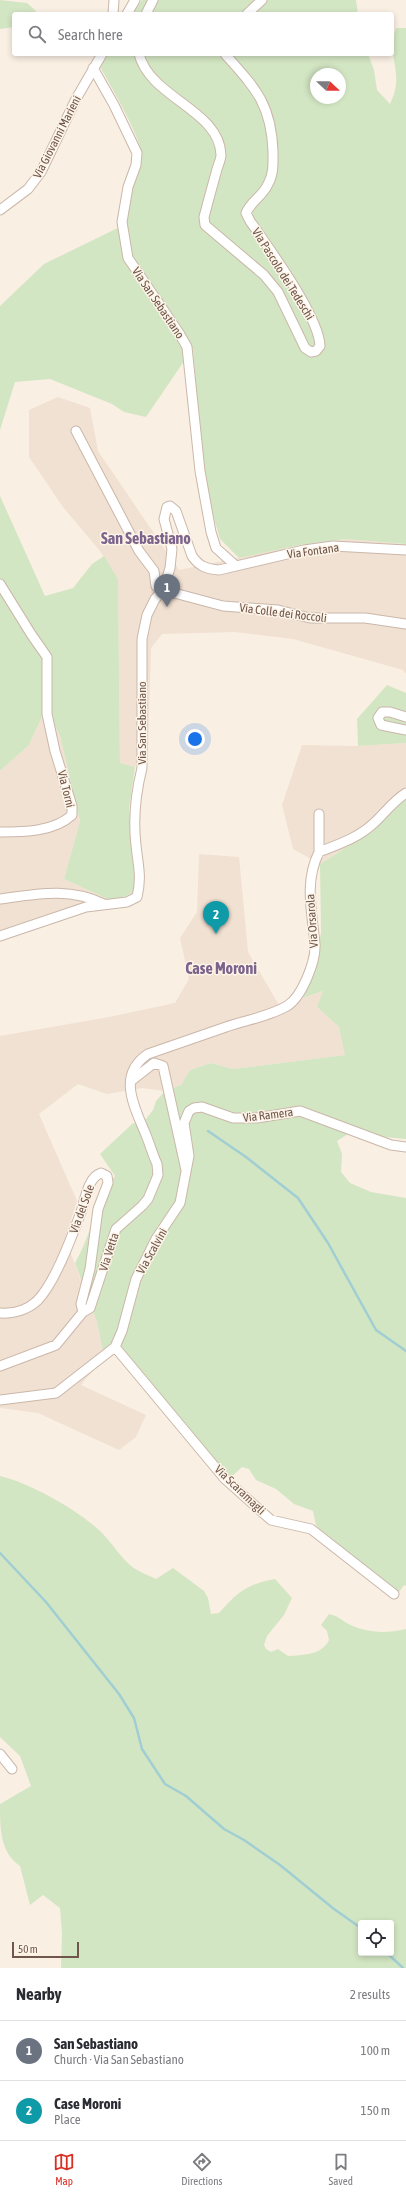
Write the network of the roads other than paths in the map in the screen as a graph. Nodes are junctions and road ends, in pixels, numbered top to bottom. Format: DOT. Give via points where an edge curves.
graph roads {
  1 [pos="114,0"];
  2 [pos="136,0"];
  3 [pos="153,0"];
  4 [pos="262,0"];
  5 [pos="113,12"];
  6 [pos="128,12"];
  7 [pos="147,12"];
  8 [pos="249,12"];
  9 [pos="101,56"];
  10 [pos="140,56"];
  11 [pos="227,56"];
  12 [pos="93,68"];
  13 [pos="0,210"];
  14 [pos="76,431"];
  15 [pos="406,550"];
  16 [pos="236,566"];
  17 [pos="221,569"];
  18 [pos="0,584"];
  19 [pos="163,590"];
  20 [pos="406,624"];
  21 [pos="406,717"];
  22 [pos="406,730"];
  23 [pos="406,793"];
  24 [pos="319,814"];
  25 [pos="0,832"];
  26 [pos="319,852"];
  27 [pos="0,899"];
  28 [pos="105,904"];
  29 [pos="0,936"];
  30 [pos="130,1081"];
  31 [pos="406,1147"];
  32 [pos="186,1171"];
  33 [pos="83,1312"];
  34 [pos="0,1313"];
  35 [pos="115,1348"];
  36 [pos="0,1366"];
  37 [pos="0,1400"];
  38 [pos="394,1594"];
  39 [pos="0,1754"];
  40 [pos="12,1769"];
  1 -- 5 [label="street"];
  2 -- 6 [label="street"];
  3 -- 7 [label="street"];
  4 -- 8 [label="street"];
  9 -- 12 [label="street, Via Giovanni Marieni"];
  10 -- 11 [label="street, Via Pascolo dei Tedeschi" via="142,66 152,80 201,118 212,130 217,142 221,155 204,217 205,225 264,275 278,292 305,348 311,352 316,351 320,346 316,328 246,212 269,183 273,166 272,132 269,116 253,87"];
  12 -- 13 [label="street, Via Giovanni Marieni" via="41,172 28,189"];
  12 -- 16 [label="street, Via San Sebastiano" via="137,153 122,222 128,258 187,347 200,471 211,532 216,548"];
  14 -- 19 [label="street" via="139,551 154,571 156,586"];
  15 -- 16 [label="street, Via Fontana" via="333,546"];
  16 -- 17 [label="street, Via Fontana"];
  17 -- 19 [label="street, Via San Sebastiano" via="209,569 196,562 176,511 170,506 167,507 164,519 172,549 170,568"];
  18 -- 25 [label="street, Via Torni" via="47,657 47,714 72,806 72,815 68,819 37,830"];
  19 -- 20 [label="street, Via Colle dei Roccoli" via="223,606 278,610 310,618 365,618"];
  19 -- 28 [label="street, Via San Sebastiano" via="147,615 142,639 142,768 137,789 135,844 141,881 136,897 128,902"];
  21 -- 22 [label="street" via="382,712 378,718 381,725"];
  23 -- 26 [label="street" via="355,838"];
  24 -- 26 [label="street, Via Orsarola"];
  26 -- 30 [label="street, Via Orsarola" via="310,877 309,901 315,950 302,989 295,998 287,1006 255,1020 148,1054 140,1059 133,1069"];
  27 -- 28 [label="street" via="47,892 78,894"];
  28 -- 29 [label="street, Via San Sebastiano" via="86,907"];
  30 -- 32 [label="street, Via Scalvini" via="154,1063 163,1066"];
  30 -- 33 [label="street, Via Vetta" via="130,1093 157,1164 158,1175 142,1206 116,1229 90,1308"];
  31 -- 32 [label="street, Via Ramera" via="390,1144 300,1111 257,1118 233,1118 199,1107 189,1111 184,1123 189,1156"];
  32 -- 35 [label="street, Via Scalvini" via="178,1207 156,1239 136,1279"];
  33 -- 34 [label="street, Via del Sole" via="81,1304 90,1269 98,1209 108,1183 108,1176 101,1173 95,1176 90,1184 70,1240 45,1291 21,1311"];
  33 -- 36 [label="street, Via Vetta" via="56,1344"];
  35 -- 37 [label="street" via="56,1393"];
  35 -- 38 [label="street, Via Scaramagli" via="230,1485 271,1520 311,1529"];
  39 -- 40 [label="street"];
}
